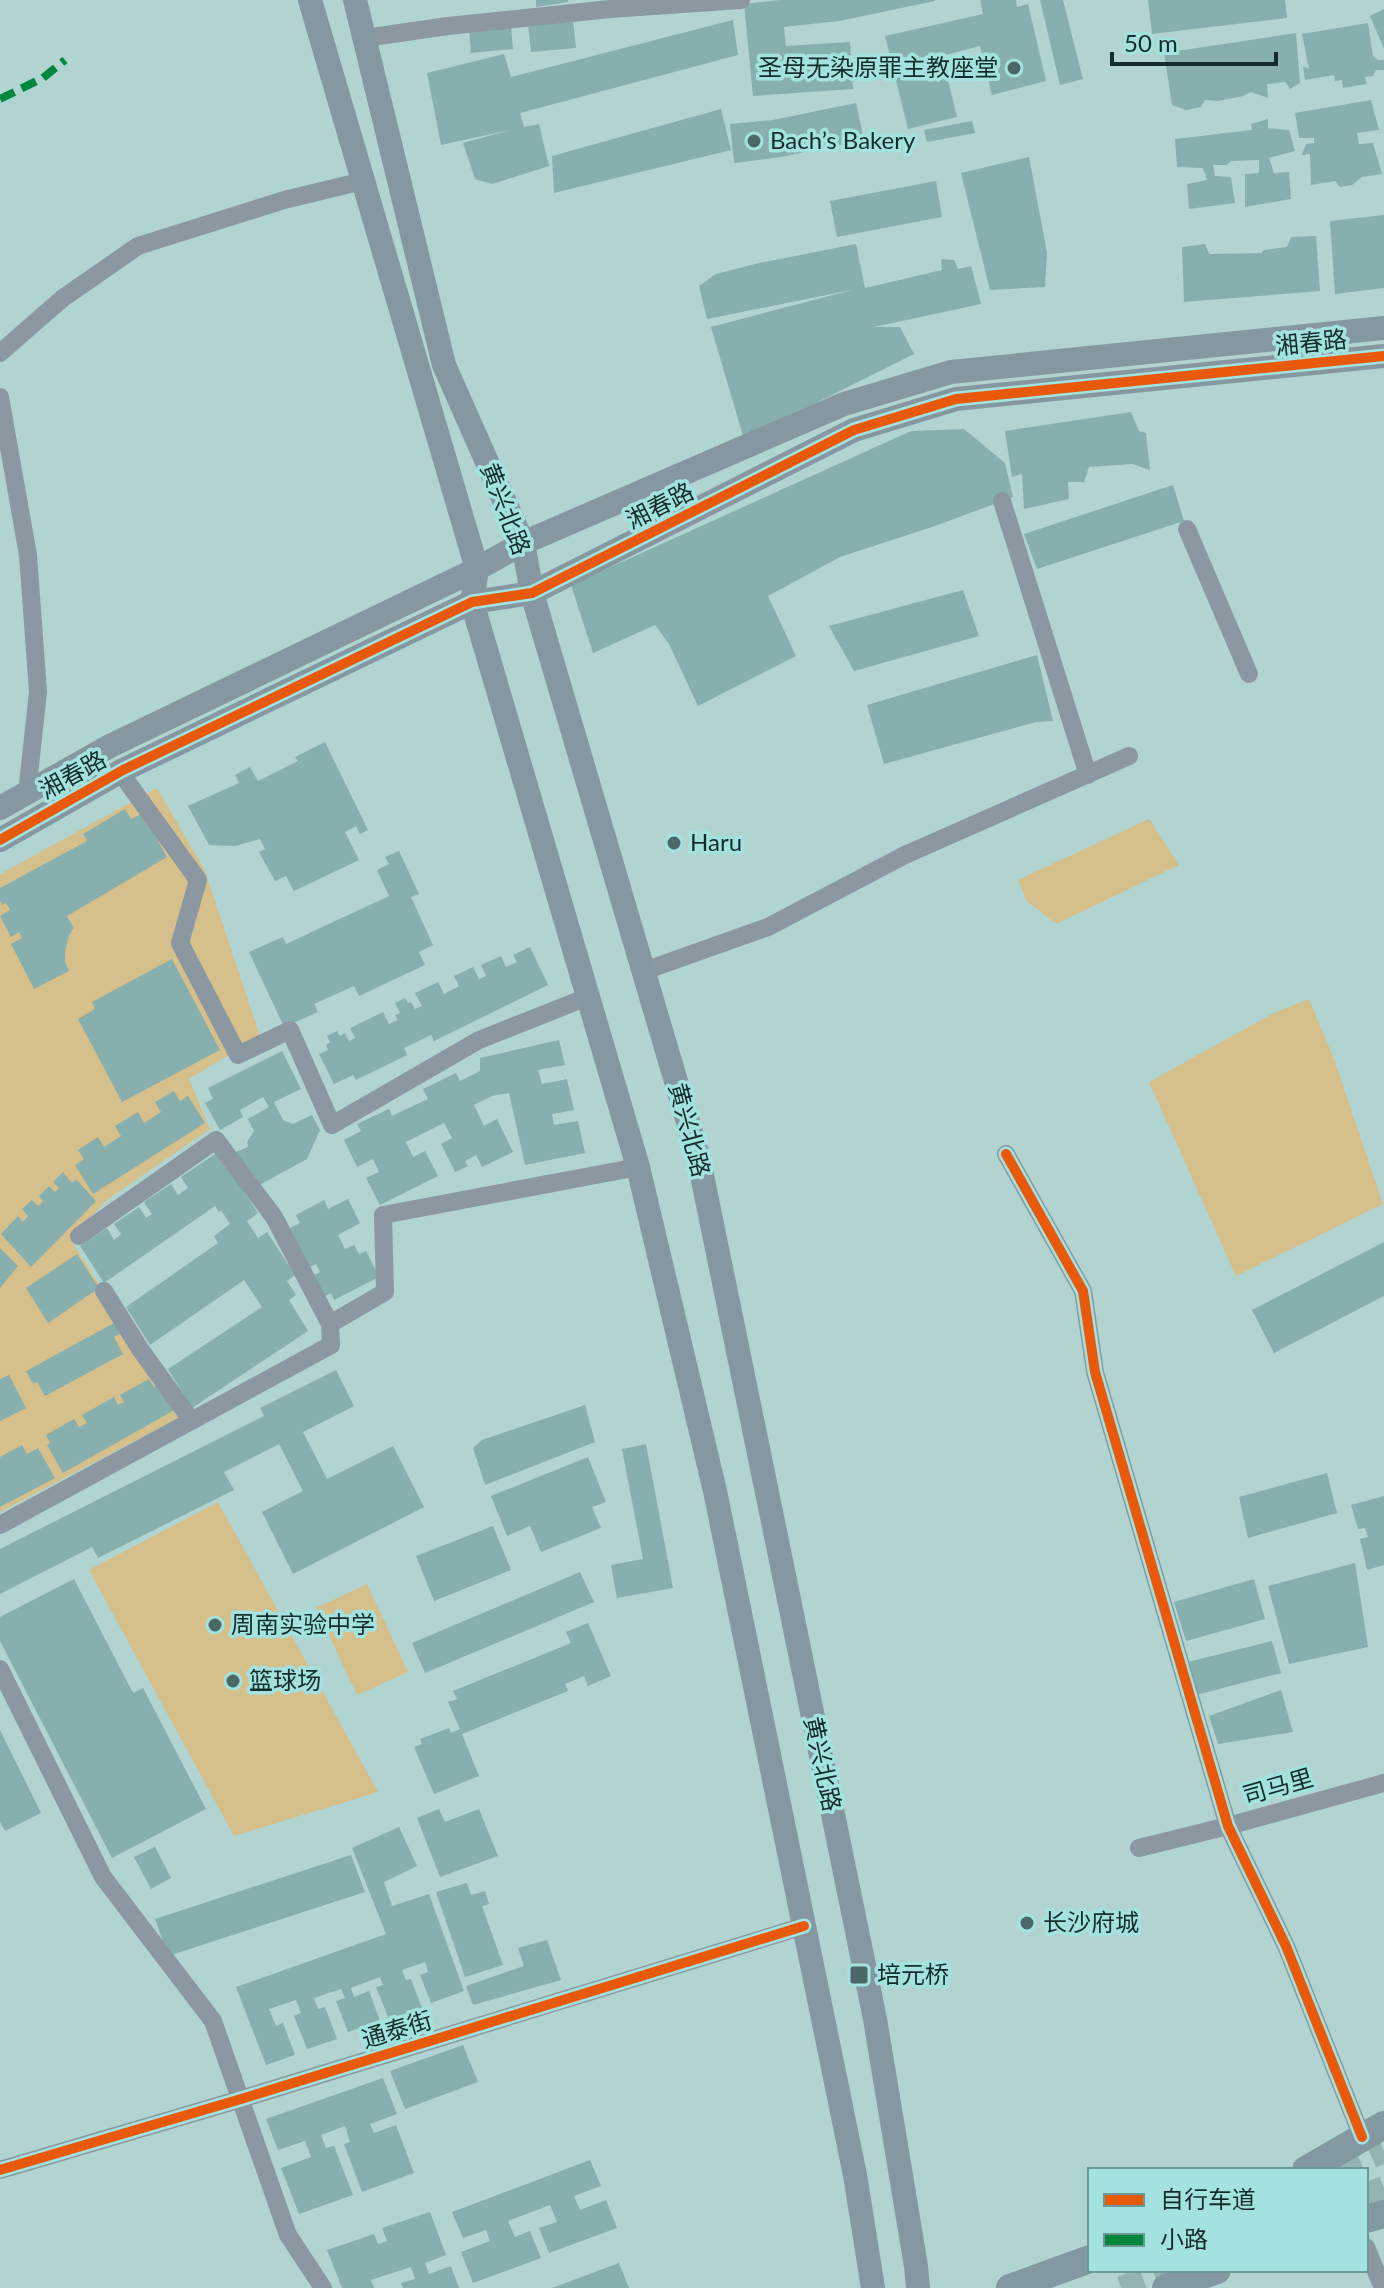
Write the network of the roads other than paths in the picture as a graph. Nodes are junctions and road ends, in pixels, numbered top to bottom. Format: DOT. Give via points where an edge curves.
graph roads {
  1 [pos="310,0"];
  2 [pos="355,0"];
  3 [pos="741,0"];
  4 [pos="365,38"];
  5 [pos="363,181"];
  6 [pos="1384,328"];
  7 [pos="0,353"];
  8 [pos="1384,356"];
  9 [pos="0,397"];
  10 [pos="1002,501"];
  11 [pos="1187,529"];
  12 [pos="523,543"];
  13 [pos="477,569"];
  14 [pos="532,593"];
  15 [pos="472,602"];
  16 [pos="1249,674"];
  17 [pos="1129,756"];
  18 [pos="120,772"];
  19 [pos="1088,775"];
  20 [pos="27,793"];
  21 [pos="0,808"];
  22 [pos="0,840"];
  23 [pos="644,971"];
  24 [pos="590,996"];
  25 [pos="1006,1154"];
  26 [pos="638,1167"];
  27 [pos="79,1236"];
  28 [pos="104,1291"];
  29 [pos="330,1324"];
  30 [pos="192,1421"];
  31 [pos="0,1525"];
  32 [pos="0,1669"];
  33 [pos="1384,1783"];
  34 [pos="1228,1826"];
  35 [pos="1139,1848"];
  36 [pos="804,1926"];
  37 [pos="241,2099"];
  38 [pos="1373,2131"];
  39 [pos="1309,2168"];
  40 [pos="0,2170"];
  41 [pos="1368,2252"];
  42 [pos="1088,2260"];
  43 [pos="1211,2272"];
  44 [pos="323,2288"];
  45 [pos="873,2288"];
  46 [pos="918,2288"];
  47 [pos="1010,2288"];
  48 [pos="1166,2288"];
  49 [pos="1383,2288"];
  1 -- 5 [label="main road, 黄兴北路"];
  2 -- 4 [label="main road, 黄兴北路"];
  3 -- 4 [label="street" via="610,9"];
  4 -- 12 [label="main road, 黄兴北路" via="444,365"];
  5 -- 7 [label="street" via="138,246 63,298"];
  5 -- 13 [label="main road, 黄兴北路"];
  6 -- 12 [label="main road, 湘春路" via="951,372 844,404"];
  8 -- 14 [label="main road, 湘春路" via="956,399 854,430"];
  9 -- 20 [label="street" via="28,555 38,692"];
  10 -- 19 [label="street"];
  11 -- 16 [label="street"];
  12 -- 13 [label="main road, 湘春路"];
  12 -- 14 [label="main road, 黄兴北路"];
  13 -- 15 [label="main road, 黄兴北路"];
  13 -- 20 [label="main road, 湘春路" via="110,746"];
  14 -- 15 [label="main road, 湘春路"];
  14 -- 23 [label="main road, 黄兴北路"];
  15 -- 18 [label="main road, 湘春路"];
  15 -- 24 [label="main road, 黄兴北路"];
  17 -- 19 [label="street"];
  18 -- 22 [label="main road, 湘春路"];
  18 -- 24 [label="street" via="198,880 180,943 238,1055 290,1030 332,1125 479,1040"];
  19 -- 23 [label="street" via="905,855 768,927"];
  20 -- 21 [label="main road, 湘春路"];
  23 -- 46 [label="main road, 黄兴北路" via="698,1156 875,2019"];
  24 -- 26 [label="main road, 黄兴北路"];
  25 -- 34 [label="street" via="1083,1291 1095,1372"];
  26 -- 29 [label="street" via="383,1215 385,1292"];
  26 -- 36 [label="main road, 黄兴北路" via="715,1491"];
  27 -- 29 [label="street" via="216,1140 274,1217"];
  28 -- 30 [label="street"];
  29 -- 30 [label="street" via="331,1345"];
  30 -- 31 [label="street"];
  32 -- 37 [label="street" via="103,1877 213,2021"];
  33 -- 34 [label="street, 司马里"];
  34 -- 35 [label="street, 司马里"];
  34 -- 38 [label="street"];
  36 -- 37 [label="street, 通泰街"];
  36 -- 45 [label="main road, 黄兴北路"];
  37 -- 40 [label="street, 通泰街"];
  37 -- 44 [label="street" via="288,2235"];
  38 -- 39 [label="main road"];
  41 -- 49 [label="street"];
  42 -- 47 [label="main road"];
  43 -- 48 [label="main road"];
}
